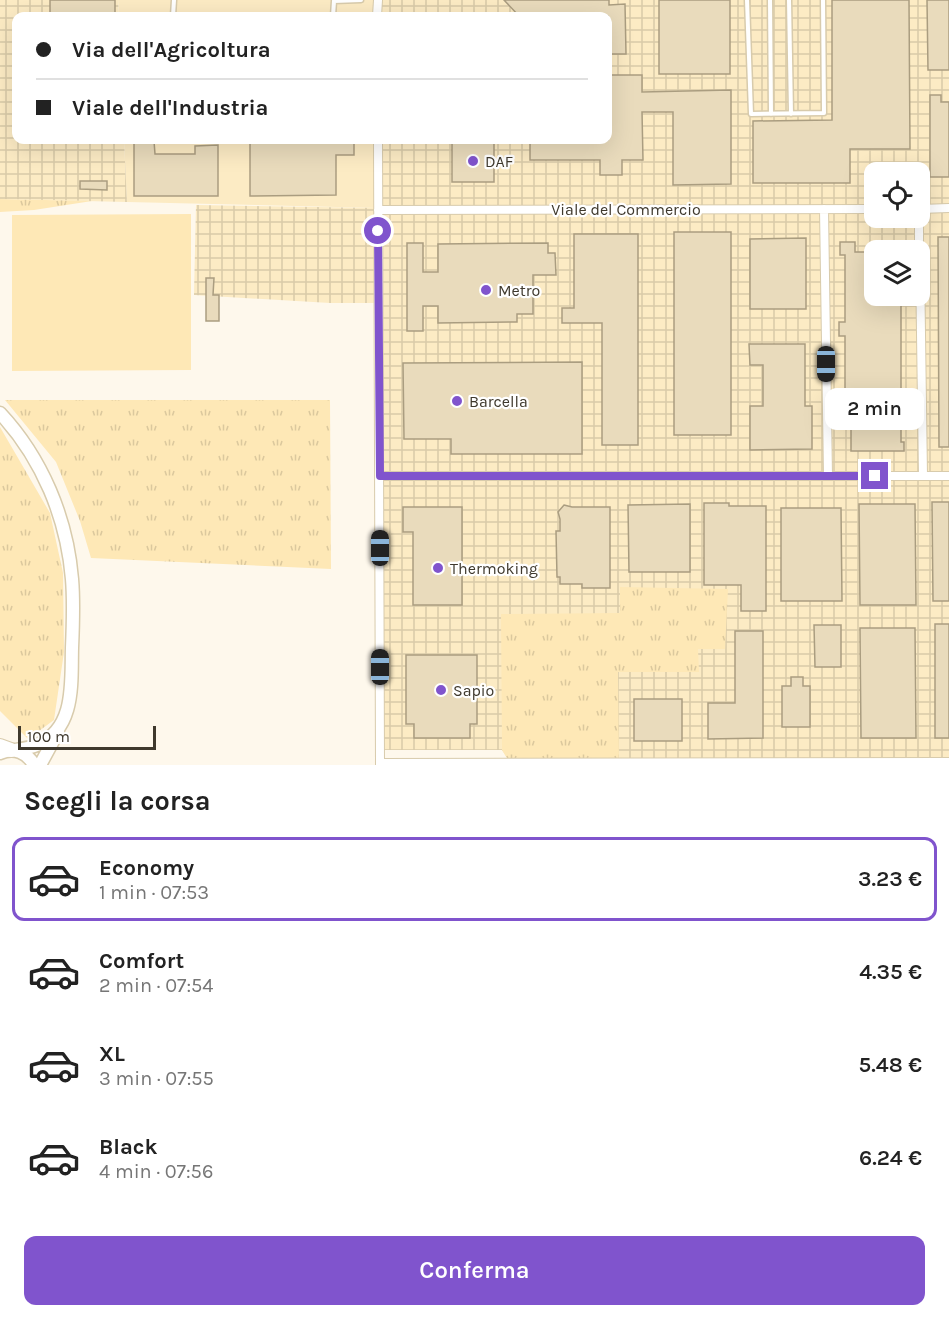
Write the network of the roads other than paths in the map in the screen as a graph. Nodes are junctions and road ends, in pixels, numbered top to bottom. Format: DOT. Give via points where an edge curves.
graph roads {
  1 [pos="361,0"];
  2 [pos="747,0"];
  3 [pos="770,0"];
  4 [pos="789,0"];
  5 [pos="823,0"];
  6 [pos="333,12"];
  7 [pos="771,114"];
  8 [pos="791,114"];
  9 [pos="378,144"];
  10 [pos="930,208"];
  11 [pos="949,208"];
  12 [pos="824,209"];
  13 [pos="864,209"];
  14 [pos="378,210"];
  15 [pos="921,306"];
  16 [pos="0,413"];
  17 [pos="380,476"];
  18 [pos="828,476"];
  19 [pos="923,476"];
  20 [pos="949,476"];
  21 [pos="62,725"];
  22 [pos="7,750"];
  23 [pos="949,762"];
  24 [pos="380,764"];
  25 [pos="510,764"];
  26 [pos="34,765"];
  27 [pos="40,765"];
  1 -- 6 [label="lane" via="334,2"];
  2 -- 7 [label="lane" via="751,114"];
  3 -- 7 [label="lane"];
  4 -- 8 [label="lane"];
  5 -- 8 [label="lane" via="824,114"];
  7 -- 8 [label="lane"];
  9 -- 14 [label="street"];
  10 -- 11 [label="street"];
  12 -- 13 [label="street, Viale del Commercio"];
  12 -- 14 [label="street, Viale del Commercio"];
  12 -- 18 [label="street"];
  14 -- 17 [label="street"];
  15 -- 19 [label="street"];
  16 -- 21 [label="main road" via="39,469 59,513 68,547 73,588 72,640 69,701"];
  17 -- 18 [label="street"];
  17 -- 24 [label="street"];
  18 -- 19 [label="street"];
  19 -- 20 [label="street"];
  21 -- 22 [label="main road" via="38,744"];
  21 -- 27 [label="main road"];
  22 -- 26 [label="main road" via="29,757"];
  23 -- 25 [label="street"];
  24 -- 25 [label="street"];
}
